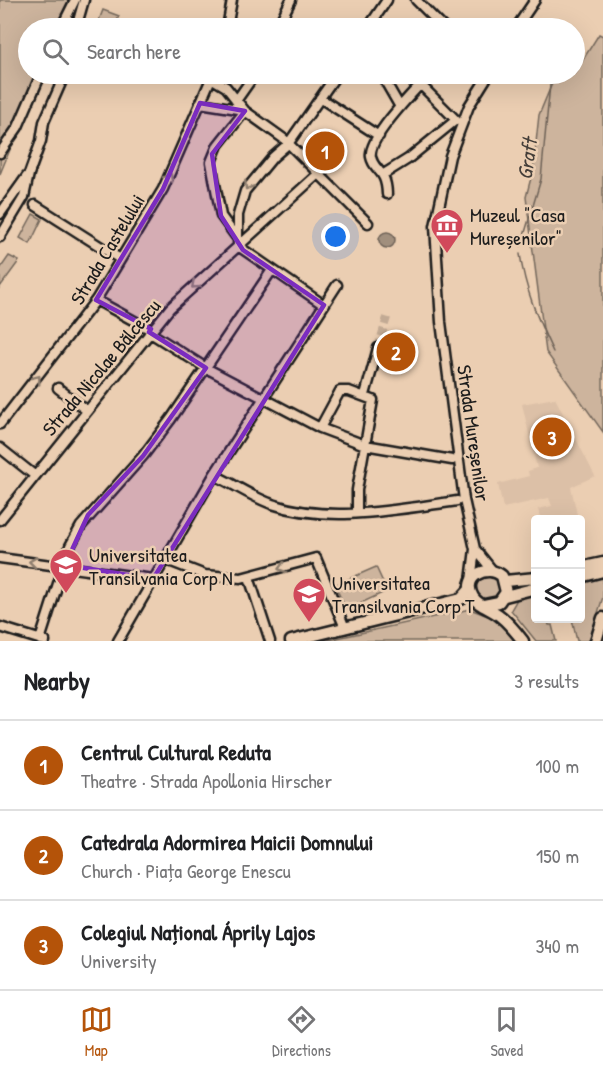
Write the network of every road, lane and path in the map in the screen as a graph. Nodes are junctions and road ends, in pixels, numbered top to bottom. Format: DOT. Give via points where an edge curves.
graph roads {
  1 [pos="75,0"];
  2 [pos="84,0"];
  3 [pos="232,0"];
  4 [pos="291,0"];
  5 [pos="387,0"];
  6 [pos="416,0"];
  7 [pos="535,0"];
  8 [pos="66,18"];
  9 [pos="79,18"];
  10 [pos="229,18"];
  11 [pos="283,18"];
  12 [pos="375,18"];
  13 [pos="434,18"];
  14 [pos="523,18"];
  15 [pos="37,84"];
  16 [pos="61,84"];
  17 [pos="208,84"];
  18 [pos="222,84"];
  19 [pos="248,84"];
  20 [pos="330,84"];
  21 [pos="387,84"];
  22 [pos="420,84"];
  23 [pos="483,84"];
  24 [pos="320,98"];
  25 [pos="236,101"];
  26 [pos="200,103"];
  27 [pos="400,107"];
  28 [pos="245,111"];
  29 [pos="379,136"];
  30 [pos="288,144"];
  31 [pos="0,153"];
  32 [pos="29,174"];
  33 [pos="318,174"];
  34 [pos="384,174"];
  35 [pos="387,194"];
  36 [pos="35,205"];
  37 [pos="0,214"];
  38 [pos="368,223"];
  39 [pos="0,237"];
  40 [pos="238,242"];
  41 [pos="120,259"];
  42 [pos="272,270"];
  43 [pos="337,285"];
  44 [pos="96,300"];
  45 [pos="324,304"];
  46 [pos="150,331"];
  47 [pos="378,348"];
  48 [pos="206,368"];
  49 [pos="58,388"];
  50 [pos="365,395"];
  51 [pos="262,398"];
  52 [pos="86,410"];
  53 [pos="0,424"];
  54 [pos="320,428"];
  55 [pos="365,445"];
  56 [pos="0,448"];
  57 [pos="452,460"];
  58 [pos="34,475"];
  59 [pos="214,475"];
  60 [pos="457,501"];
  61 [pos="357,513"];
  62 [pos="0,520"];
  63 [pos="476,549"];
  64 [pos="0,558"];
  65 [pos="164,559"];
  66 [pos="603,563"];
  67 [pos="65,565"];
  68 [pos="585,567"];
  69 [pos="492,570"];
  70 [pos="603,571"];
  71 [pos="585,576"];
  72 [pos="249,577"];
  73 [pos="531,578"];
  74 [pos="153,579"];
  75 [pos="505,581"];
  76 [pos="471,586"];
  77 [pos="531,590"];
  78 [pos="504,598"];
  79 [pos="484,605"];
  80 [pos="603,618"];
  81 [pos="510,625"];
  82 [pos="0,627"];
  83 [pos="345,628"];
  84 [pos="43,640"];
  85 [pos="118,641"];
  86 [pos="270,641"];
  87 [pos="291,641"];
  88 [pos="523,641"];
  89 [pos="596,641"];
  1 -- 8 [label="street"];
  2 -- 9 [label="street"];
  3 -- 10 [label="street"];
  4 -- 11 [label="street"];
  5 -- 12 [label="street"];
  6 -- 13 [label="street"];
  7 -- 14 [label="street"];
  15 -- 31 [label="street" via="18,127"];
  16 -- 32 [label="street" via="44,122"];
  17 -- 26 [label="street, Strada Castelului"];
  18 -- 25 [label="street"];
  19 -- 25 [label="street"];
  20 -- 24 [label="street"];
  21 -- 27 [label="street"];
  22 -- 27 [label="street"];
  22 -- 34 [label="street" via="456,120"];
  23 -- 63 [label="street, Strada Mureșenilor" via="450,156 437,213 435,247 464,500"];
  24 -- 29 [label="street"];
  24 -- 30 [label="street"];
  25 -- 28 [label="street"];
  26 -- 28 [label="street"];
  41 -- 26 [label="street, Strada Castelului, one-way" via="163,189"];
  27 -- 29 [label="street"];
  28 -- 30 [label="street"];
  28 -- 40 [label="street" via="218,145 211,162 221,216"];
  29 -- 34 [label="street" via="370,154"];
  30 -- 33 [label="street"];
  30 -- 40 [label="street, one-way" via="245,191 238,209"];
  32 -- 37 [label="street"];
  32 -- 39 [label="street" via="24,197"];
  33 -- 38 [label="street"];
  33 -- 40 [label="street, Strada Nicolae Bălcescu"];
  34 -- 35 [label="street"];
  36 -- 41 [label="street"];
  40 -- 42 [label="street"];
  40 -- 46 [label="street, Strada Nicolae Bălcescu, one-way"];
  41 -- 44 [label="street, Strada Castelului"];
  42 -- 45 [label="street"];
  42 -- 48 [label="street"];
  43 -- 45 [label="street"];
  44 -- 46 [label="street"];
  53 -- 44 [label="street, Strada Castelului, one-way"];
  45 -- 51 [label="street"];
  46 -- 48 [label="street"];
  46 -- 52 [label="street, Strada Nicolae Bălcescu"];
  47 -- 50 [label="street"];
  48 -- 51 [label="street"];
  48 -- 67 [label="street" via="143,456 88,515 75,535"];
  49 -- 52 [label="street"];
  50 -- 54 [label="street" via="340,392"];
  50 -- 55 [label="street" via="374,402"];
  51 -- 54 [label="street"];
  51 -- 59 [label="street"];
  52 -- 58 [label="street, Strada Nicolae Bălcescu"];
  54 -- 55 [label="street"];
  55 -- 57 [label="street"];
  55 -- 61 [label="street"];
  56 -- 58 [label="street"];
  58 -- 62 [label="street, Strada Nicolae Bălcescu"];
  59 -- 61 [label="street" via="271,504"];
  59 -- 65 [label="street"];
  60 -- 61 [label="street"];
  63 -- 69 [label="street, Strada Mureșenilor"];
  63 -- 76 [label="street, Strada Mureșenilor"];
  67 -- 64 [label="street, one-way"];
  65 -- 72 [label="street" via="206,575"];
  65 -- 74 [label="street"];
  66 -- 68 [label="main road"];
  67 -- 74 [label="street"];
  67 -- 84 [label="street"];
  69 -- 75 [label="main road"];
  69 -- 76 [label="main road" via="477,573"];
  70 -- 71 [label="main road"];
  83 -- 72 [label="street, one-way" via="316,558"];
  72 -- 86 [label="street"];
  73 -- 75 [label="main road"];
  74 -- 85 [label="street"];
  75 -- 78 [label="main road"];
  76 -- 79 [label="main road" via="475,599"];
  76 -- 83 [label="main road" via="461,599"];
  77 -- 78 [label="main road"];
  78 -- 79 [label="main road" via="494,605"];
  78 -- 81 [label="main road" via="504,615"];
  79 -- 81 [label="main road"];
  80 -- 89 [label="main road"];
  81 -- 88 [label="main road"];
  82 -- 84 [label="street"];
  83 -- 87 [label="main road"];
}
